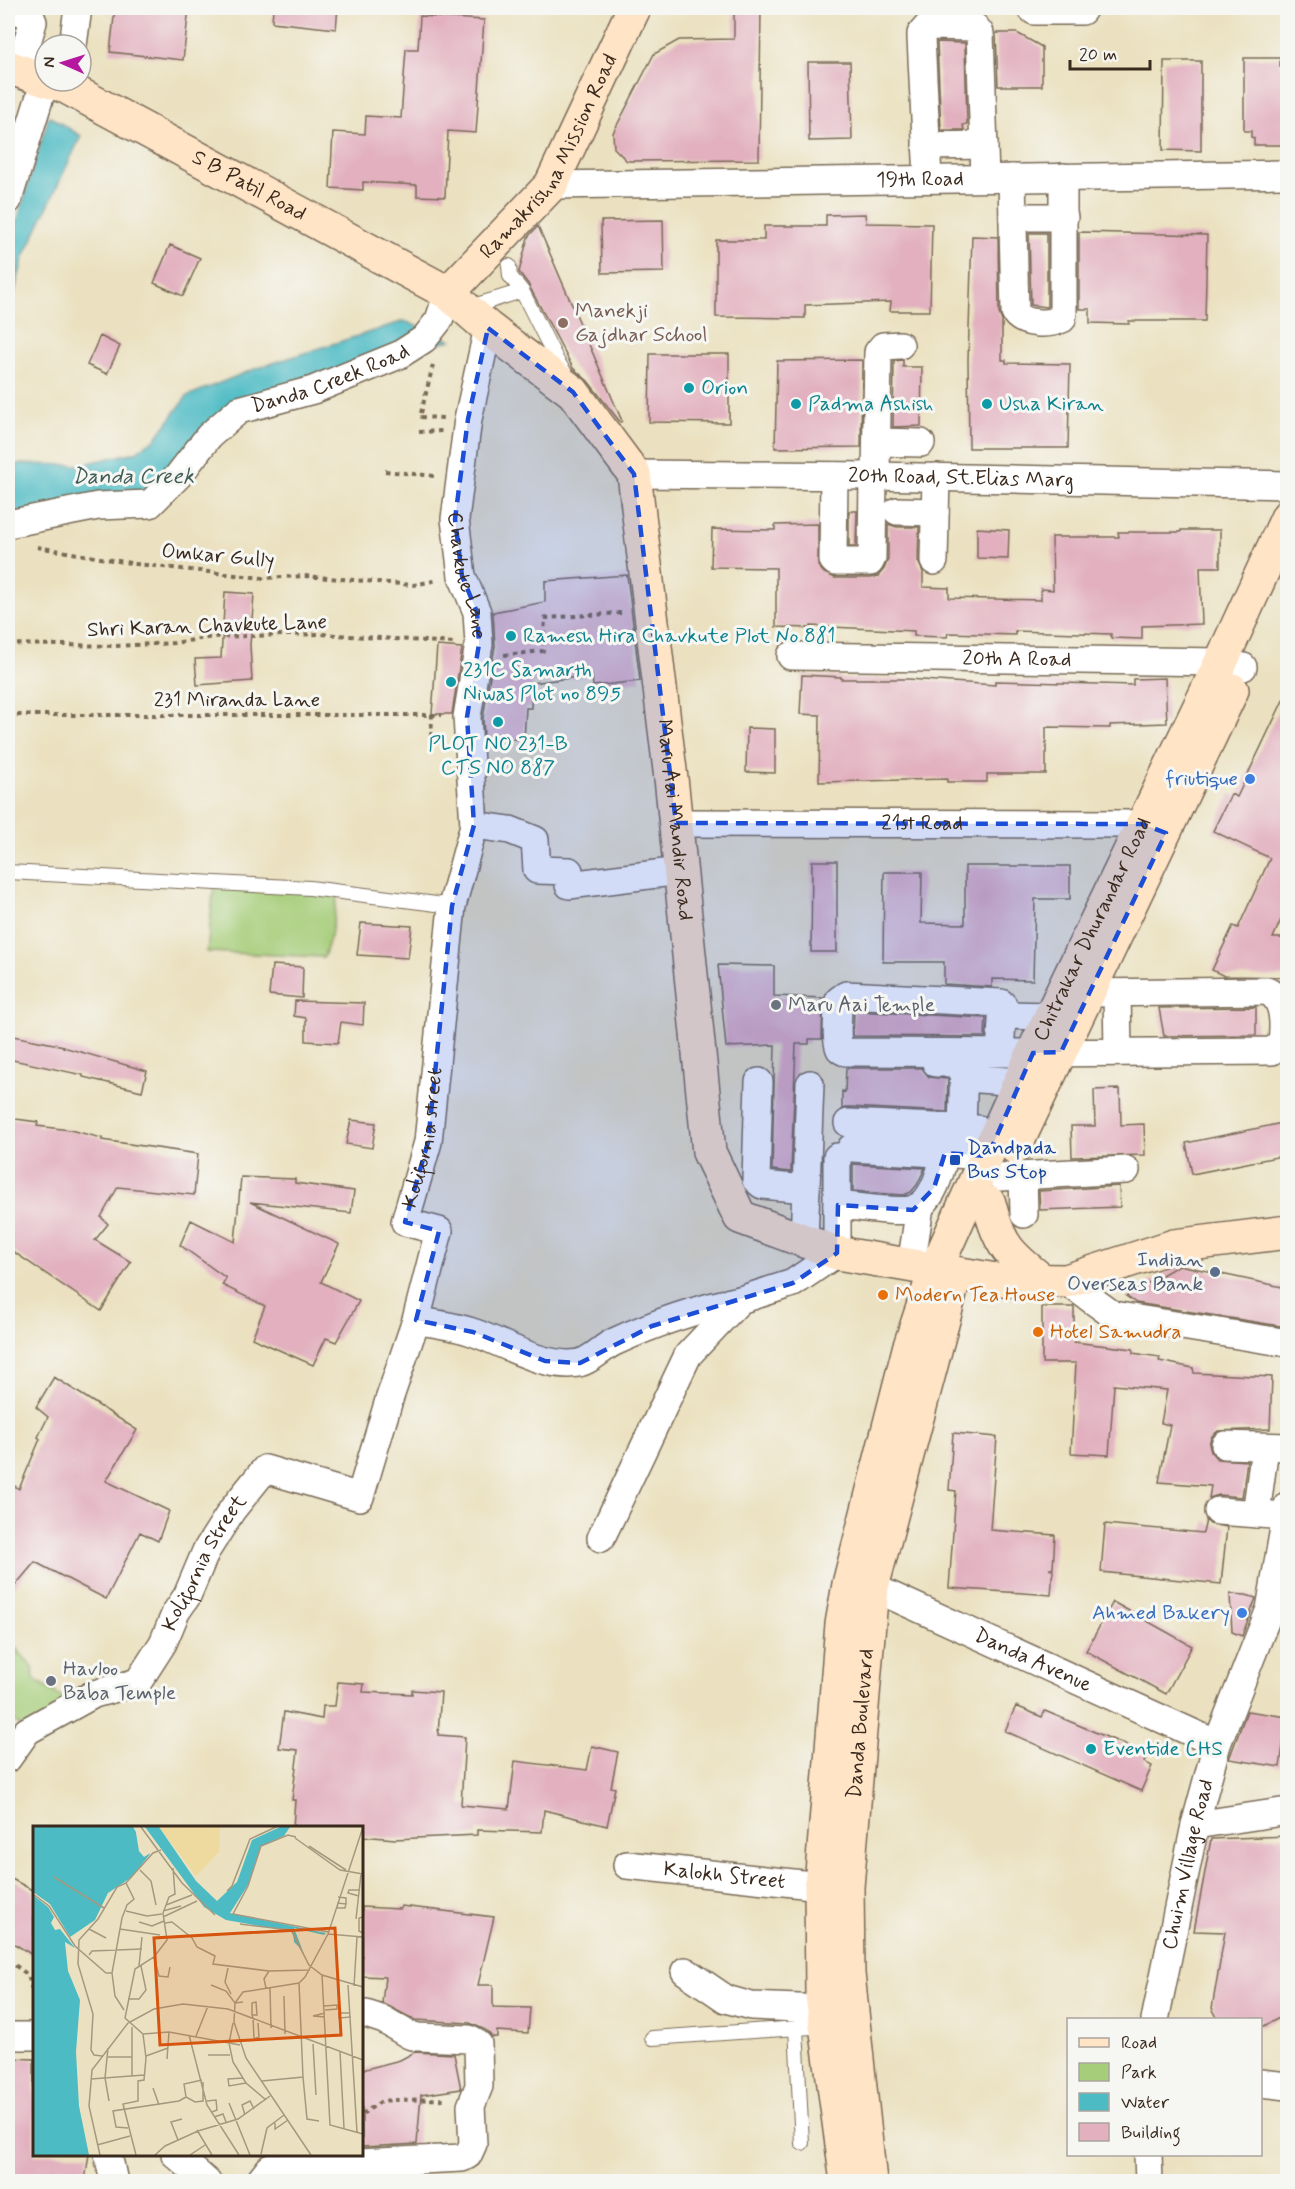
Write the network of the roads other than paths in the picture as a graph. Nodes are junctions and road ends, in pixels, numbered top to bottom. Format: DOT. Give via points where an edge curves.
graph roads {
  1 [pos="9,8"];
  2 [pos="78,8"];
  3 [pos="634,8"];
  4 [pos="1031,8"];
  5 [pos="1084,8"];
  6 [pos="74,33"];
  7 [pos="8,57"];
  8 [pos="8,67"];
  9 [pos="33,75"];
  10 [pos="50,93"];
  11 [pos="74,93"];
  12 [pos="984,145"];
  13 [pos="926,146"];
  14 [pos="1287,174"];
  15 [pos="1063,177"];
  16 [pos="985,178"];
  17 [pos="1012,178"];
  18 [pos="928,179"];
  19 [pos="551,185"];
  20 [pos="8,200"];
  21 [pos="1013,217"];
  22 [pos="1064,217"];
  23 [pos="510,266"];
  24 [pos="522,291"];
  25 [pos="468,310"];
  26 [pos="900,345"];
  27 [pos="549,364"];
  28 [pos="600,414"];
  29 [pos="634,474"];
  30 [pos="834,476"];
  31 [pos="883,476"];
  32 [pos="936,477"];
  33 [pos="1287,486"];
  34 [pos="833,506"];
  35 [pos="885,508"];
  36 [pos="935,512"];
  37 [pos="1287,516"];
  38 [pos="8,524"];
  39 [pos="934,561"];
  40 [pos="1287,565"];
  41 [pos="791,656"];
  42 [pos="1232,665"];
  43 [pos="676,823"];
  44 [pos="474,825"];
  45 [pos="1154,828"];
  46 [pos="680,871"];
  47 [pos="8,872"];
  48 [pos="452,906"];
  49 [pos="1103,993"];
  50 [pos="1003,1015"];
  51 [pos="1051,1016"];
  52 [pos="1118,1052"];
  53 [pos="1000,1053"];
  54 [pos="848,1061"];
  55 [pos="1038,1062"];
  56 [pos="965,1078"];
  57 [pos="759,1082"];
  58 [pos="810,1084"];
  59 [pos="962,1128"];
  60 [pos="845,1142"];
  61 [pos="945,1153"];
  62 [pos="1000,1168"];
  63 [pos="1126,1170"];
  64 [pos="806,1188"];
  65 [pos="837,1205"];
  66 [pos="920,1207"];
  67 [pos="1024,1214"];
  68 [pos="1287,1232"];
  69 [pos="804,1240"];
  70 [pos="837,1253"];
  71 [pos="934,1269"];
  72 [pos="1054,1281"];
  73 [pos="740,1300"];
  74 [pos="416,1320"];
  75 [pos="1287,1343"];
  76 [pos="1225,1445"];
  77 [pos="1276,1447"];
  78 [pos="894,1455"];
  79 [pos="265,1469"];
  80 [pos="1218,1511"];
  81 [pos="1286,1511"];
  82 [pos="1256,1514"];
  83 [pos="601,1538"];
  84 [pos="861,1586"];
  85 [pos="1217,1744"];
  86 [pos="8,1758"];
  87 [pos="1283,1815"];
  88 [pos="1195,1825"];
  89 [pos="627,1865"];
  90 [pos="835,1887"];
  91 [pos="685,1971"];
  92 [pos="366,2014"];
  93 [pos="1155,2018"];
  94 [pos="825,2022"];
  95 [pos="8,2036"];
  96 [pos="33,2036"];
  97 [pos="652,2038"];
  98 [pos="847,2078"];
  99 [pos="1262,2083"];
  100 [pos="1287,2086"];
  101 [pos="802,2143"];
  102 [pos="108,2156"];
  103 [pos="273,2156"];
  104 [pos="1148,2156"];
  105 [pos="286,2166"];
  106 [pos="114,2181"];
  107 [pos="259,2181"];
  108 [pos="847,2181"];
  109 [pos="870,2181"];
  110 [pos="1149,2181"];
  1 -- 7 [label="street" via="30,15 33,22 23,57"];
  2 -- 6 [label="street"];
  3 -- 19 [label="main road, Ramakrishna Mission Road"];
  4 -- 5 [label="street"];
  8 -- 9 [label="main road, S B Patil Road"];
  10 -- 20 [label="street"];
  11 -- 25 [label="main road, S B Patil Road"];
  12 -- 13 [label="street"];
  12 -- 13 [label="street" via="980,33 975,27 928,26 921,34"];
  12 -- 16 [label="street"];
  13 -- 18 [label="street"];
  14 -- 15 [label="street, 19th Road"];
  15 -- 17 [label="street, 19th Road"];
  15 -- 22 [label="street"];
  16 -- 17 [label="street, 19th Road"];
  16 -- 18 [label="street, 19th Road"];
  17 -- 21 [label="street"];
  18 -- 19 [label="street, 19th Road"];
  19 -- 25 [label="main road, Ramakrishna Mission Road"];
  21 -- 22 [label="street"];
  21 -- 22 [label="street" via="1015,313 1026,321 1049,323 1062,319 1063,313"];
  23 -- 24 [label="lane" via="510,276"];
  24 -- 25 [label="lane"];
  24 -- 27 [label="lane"];
  25 -- 27 [label="main road, Maru Aai Mandir Road"];
  25 -- 38 [label="street, Danda Creek Road" via="439,320 424,339 399,356 313,390 239,410 209,436 150,504 98,506"];
  25 -- 44 [label="street, Chavkute Lane" via="468,419 455,519 462,576 477,612 478,651 467,717"];
  26 -- 31 [label="street" via="880,346 878,352 899,442"];
  27 -- 28 [label="lane"];
  27 -- 29 [label="main road, Maru Aai Mandir Road"];
  29 -- 30 [label="street, 20th Road, St.Elias Marg"];
  29 -- 43 [label="main road, Maru Aai Mandir Road"];
  30 -- 31 [label="street, 20th Road, St.Elias Marg"];
  30 -- 34 [label="street"];
  31 -- 32 [label="street, 20th Road, St.Elias Marg"];
  31 -- 35 [label="street"];
  32 -- 33 [label="street, 20th Road, St.Elias Marg"];
  32 -- 36 [label="street"];
  34 -- 35 [label="street"];
  34 -- 35 [label="street" via="835,562 870,562"];
  35 -- 36 [label="street"];
  36 -- 39 [label="street"];
  37 -- 42 [label="main road, Chitrakar Dhurandar Road"];
  40 -- 42 [label="main road"];
  41 -- 42 [label="street, 20th A Road"];
  42 -- 45 [label="main road, Chitrakar Dhurandar Road"];
  43 -- 45 [label="street, 21st Road"];
  43 -- 46 [label="main road, Maru Aai Mandir Road"];
  44 -- 46 [label="street" via="510,830 535,840 537,870 569,871 569,885"];
  44 -- 48 [label="street, Kolifornia street"];
  45 -- 49 [label="main road"];
  45 -- 51 [label="main road, Chitrakar Dhurandar Road"];
  46 -- 69 [label="main road, Maru Aai Mandir Road" via="709,1152 740,1216"];
  47 -- 48 [label="lane" via="310,888"];
  48 -- 74 [label="street, Kolifornia street" via="428,1142 405,1222 439,1231"];
  49 -- 52 [label="street"];
  49 -- 52 [label="street" via="1268,991 1274,993 1281,1005 1282,1043 1272,1050"];
  49 -- 55 [label="main road"];
  50 -- 51 [label="street"];
  50 -- 53 [label="street"];
  50 -- 53 [label="street" via="1003,1005 997,1002 846,995 838,1004 837,1041 844,1052"];
  51 -- 55 [label="main road, Chitrakar Dhurandar Road"];
  52 -- 55 [label="street"];
  53 -- 55 [label="street"];
  54 -- 56 [label="street" via="959,1064 964,1066"];
  55 -- 56 [label="street"];
  55 -- 62 [label="main road, Chitrakar Dhurandar Road"];
  55 -- 62 [label="main road"];
  56 -- 59 [label="street"];
  57 -- 64 [label="street" via="756,1180 762,1185"];
  58 -- 64 [label="street"];
  59 -- 60 [label="street"];
  59 -- 62 [label="street"];
  60 -- 61 [label="street"];
  60 -- 65 [label="street"];
  61 -- 62 [label="street"];
  61 -- 66 [label="street" via="941,1173"];
  62 -- 63 [label="street"];
  62 -- 67 [label="street"];
  62 -- 71 [label="main road, Chitrakar Dhurandar Road"];
  62 -- 71 [label="main road"];
  62 -- 72 [label="main road" via="995,1230 1017,1261"];
  64 -- 69 [label="street"];
  65 -- 66 [label="street" via="902,1211"];
  65 -- 70 [label="street"];
  66 -- 71 [label="street"];
  68 -- 72 [label="main road, Maru Aai Mandir Road" via="1174,1246"];
  69 -- 70 [label="main road, Maru Aai Mandir Road"];
  70 -- 71 [label="main road, Maru Aai Mandir Road"];
  70 -- 73 [label="street" via="793,1283"];
  71 -- 72 [label="main road, Maru Aai Mandir Road" via="996,1280"];
  71 -- 78 [label="main road"];
  71 -- 78 [label="main road, Chitrakar Dhurandar Road" via="909,1349"];
  72 -- 75 [label="street" via="1113,1315"];
  73 -- 74 [label="street" via="708,1306 652,1326 580,1363 545,1361 473,1332"];
  73 -- 83 [label="street" via="688,1355"];
  74 -- 79 [label="street, Kolifornia street" via="360,1497"];
  76 -- 77 [label="street"];
  77 -- 82 [label="street"];
  78 -- 84 [label="main road"];
  79 -- 86 [label="street, Kolifornia Street" via="206,1551 187,1596 138,1682 94,1694 27,1731"];
  80 -- 82 [label="street"];
  81 -- 82 [label="street"];
  81 -- 85 [label="street, Chuim Village Road" via="1270,1609"];
  84 -- 85 [label="street, Danda Avenue"];
  84 -- 90 [label="main road" via="842,1624 843,1785"];
  85 -- 88 [label="street, Chuim Village Road"];
  87 -- 88 [label="street"];
  88 -- 93 [label="street, Chuim Village Road"];
  89 -- 90 [label="street, Kalokh Street"];
  90 -- 94 [label="main road"];
  91 -- 94 [label="street" via="726,1999"];
  92 -- 105 [label="street" via="409,2035 478,2044 479,2086 473,2098 473,2144 468,2155"];
  94 -- 97 [label="lane"];
  94 -- 98 [label="main road"];
  94 -- 101 [label="lane"];
  95 -- 96 [label="street"];
  98 -- 108 [label="main road"];
  98 -- 109 [label="main road"];
  99 -- 100 [label="street"];
  102 -- 106 [label="street"];
  103 -- 105 [label="street"];
  104 -- 110 [label="street"];
  105 -- 107 [label="street" via="270,2168"];
}
